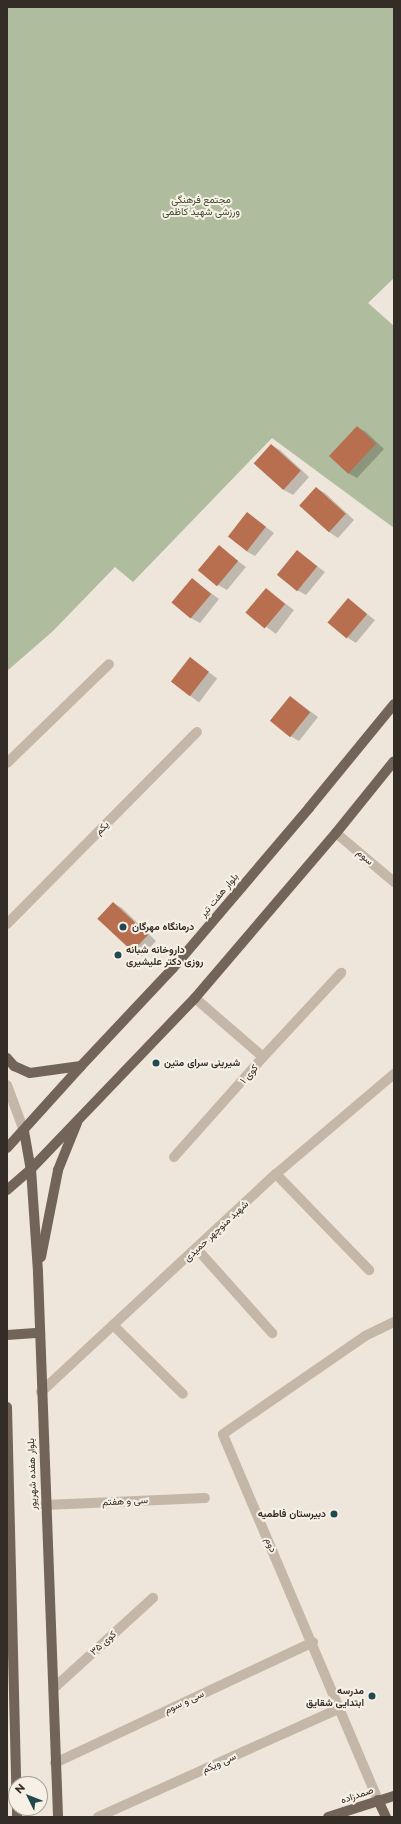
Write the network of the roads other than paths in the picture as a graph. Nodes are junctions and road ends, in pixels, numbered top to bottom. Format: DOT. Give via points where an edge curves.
graph roads {
  1 [pos="109,664"];
  2 [pos="394,704"];
  3 [pos="197,732"];
  4 [pos="394,761"];
  5 [pos="7,763"];
  6 [pos="336,833"];
  7 [pos="394,882"];
  8 [pos="7,924"];
  9 [pos="341,973"];
  10 [pos="195,998"];
  11 [pos="7,1058"];
  12 [pos="263,1058"];
  13 [pos="81,1066"];
  14 [pos="394,1074"];
  15 [pos="7,1085"];
  16 [pos="80,1116"];
  17 [pos="24,1131"];
  18 [pos="7,1148"];
  19 [pos="174,1157"];
  20 [pos="31,1169"];
  21 [pos="276,1174"];
  22 [pos="7,1190"];
  23 [pos="197,1249"];
  24 [pos="369,1270"];
  25 [pos="38,1273"];
  26 [pos="394,1322"];
  27 [pos="113,1325"];
  28 [pos="39,1332"];
  29 [pos="272,1333"];
  30 [pos="7,1335"];
  31 [pos="41,1392"];
  32 [pos="183,1394"];
  33 [pos="7,1407"];
  34 [pos="205,1498"];
  35 [pos="45,1505"];
  36 [pos="153,1598"];
  37 [pos="313,1642"];
  38 [pos="54,1688"];
  39 [pos="340,1708"];
  40 [pos="55,1763"];
  41 [pos="16,1776"];
  42 [pos="394,1796"];
  43 [pos="378,1800"];
  44 [pos="58,1817"];
  45 [pos="98,1817"];
  46 [pos="328,1817"];
  47 [pos="386,1817"];
  1 -- 5 [label="street"];
  2 -- 13 [label="main road, بلوار هفت تیر" via="173,968"];
  3 -- 8 [label="street, یکم"];
  4 -- 6 [label="main road"];
  6 -- 7 [label="street, سوم"];
  6 -- 10 [label="main road"];
  9 -- 12 [label="street"];
  10 -- 12 [label="street, کوی ۱"];
  10 -- 16 [label="main road"];
  11 -- 13 [label="main road" via="14,1066 30,1073"];
  12 -- 19 [label="street, کوی ۱"];
  13 -- 17 [label="main road, بلوار هفت تیر"];
  14 -- 21 [label="street, شهبد منوچهر حمیدی"];
  15 -- 17 [label="street"];
  16 -- 20 [label="main road"];
  16 -- 25 [label="main road" via="58,1170"];
  17 -- 18 [label="main road, بلوار هفت تیر"];
  17 -- 20 [label="main road, بلوار هفده شهریور"];
  20 -- 22 [label="main road"];
  20 -- 25 [label="main road, بلوار هفده شهریور"];
  21 -- 23 [label="street, شهبد منوچهر حمیدی"];
  21 -- 24 [label="street"];
  23 -- 27 [label="street, شهبد منوچهر حمیدی"];
  23 -- 29 [label="street"];
  25 -- 28 [label="main road, بلوار هفده شهریور"];
  26 -- 37 [label="street, دوم" via="365,1336 223,1434"];
  27 -- 31 [label="street, شهبد منوچهر حمیدی"];
  27 -- 32 [label="street"];
  28 -- 30 [label="main road"];
  28 -- 31 [label="main road, بلوار هفده شهریور"];
  31 -- 35 [label="main road, بلوار هفده شهریور"];
  33 -- 41 [label="main road"];
  34 -- 35 [label="street, سی و هفتم"];
  35 -- 38 [label="main road, بلوار هفده شهریور"];
  36 -- 38 [label="street, کوی ۳۵"];
  37 -- 39 [label="street, دوم"];
  37 -- 40 [label="street, سی و سوم"];
  38 -- 40 [label="main road, بلوار هفده شهریور"];
  39 -- 43 [label="street, دوم"];
  39 -- 45 [label="street, سی ویکم"];
  40 -- 44 [label="main road, بلوار هفده شهریور"];
  42 -- 43 [label="main road, صمدزاده"];
  43 -- 46 [label="main road, صمدزاده"];
  43 -- 47 [label="main road"];
}
